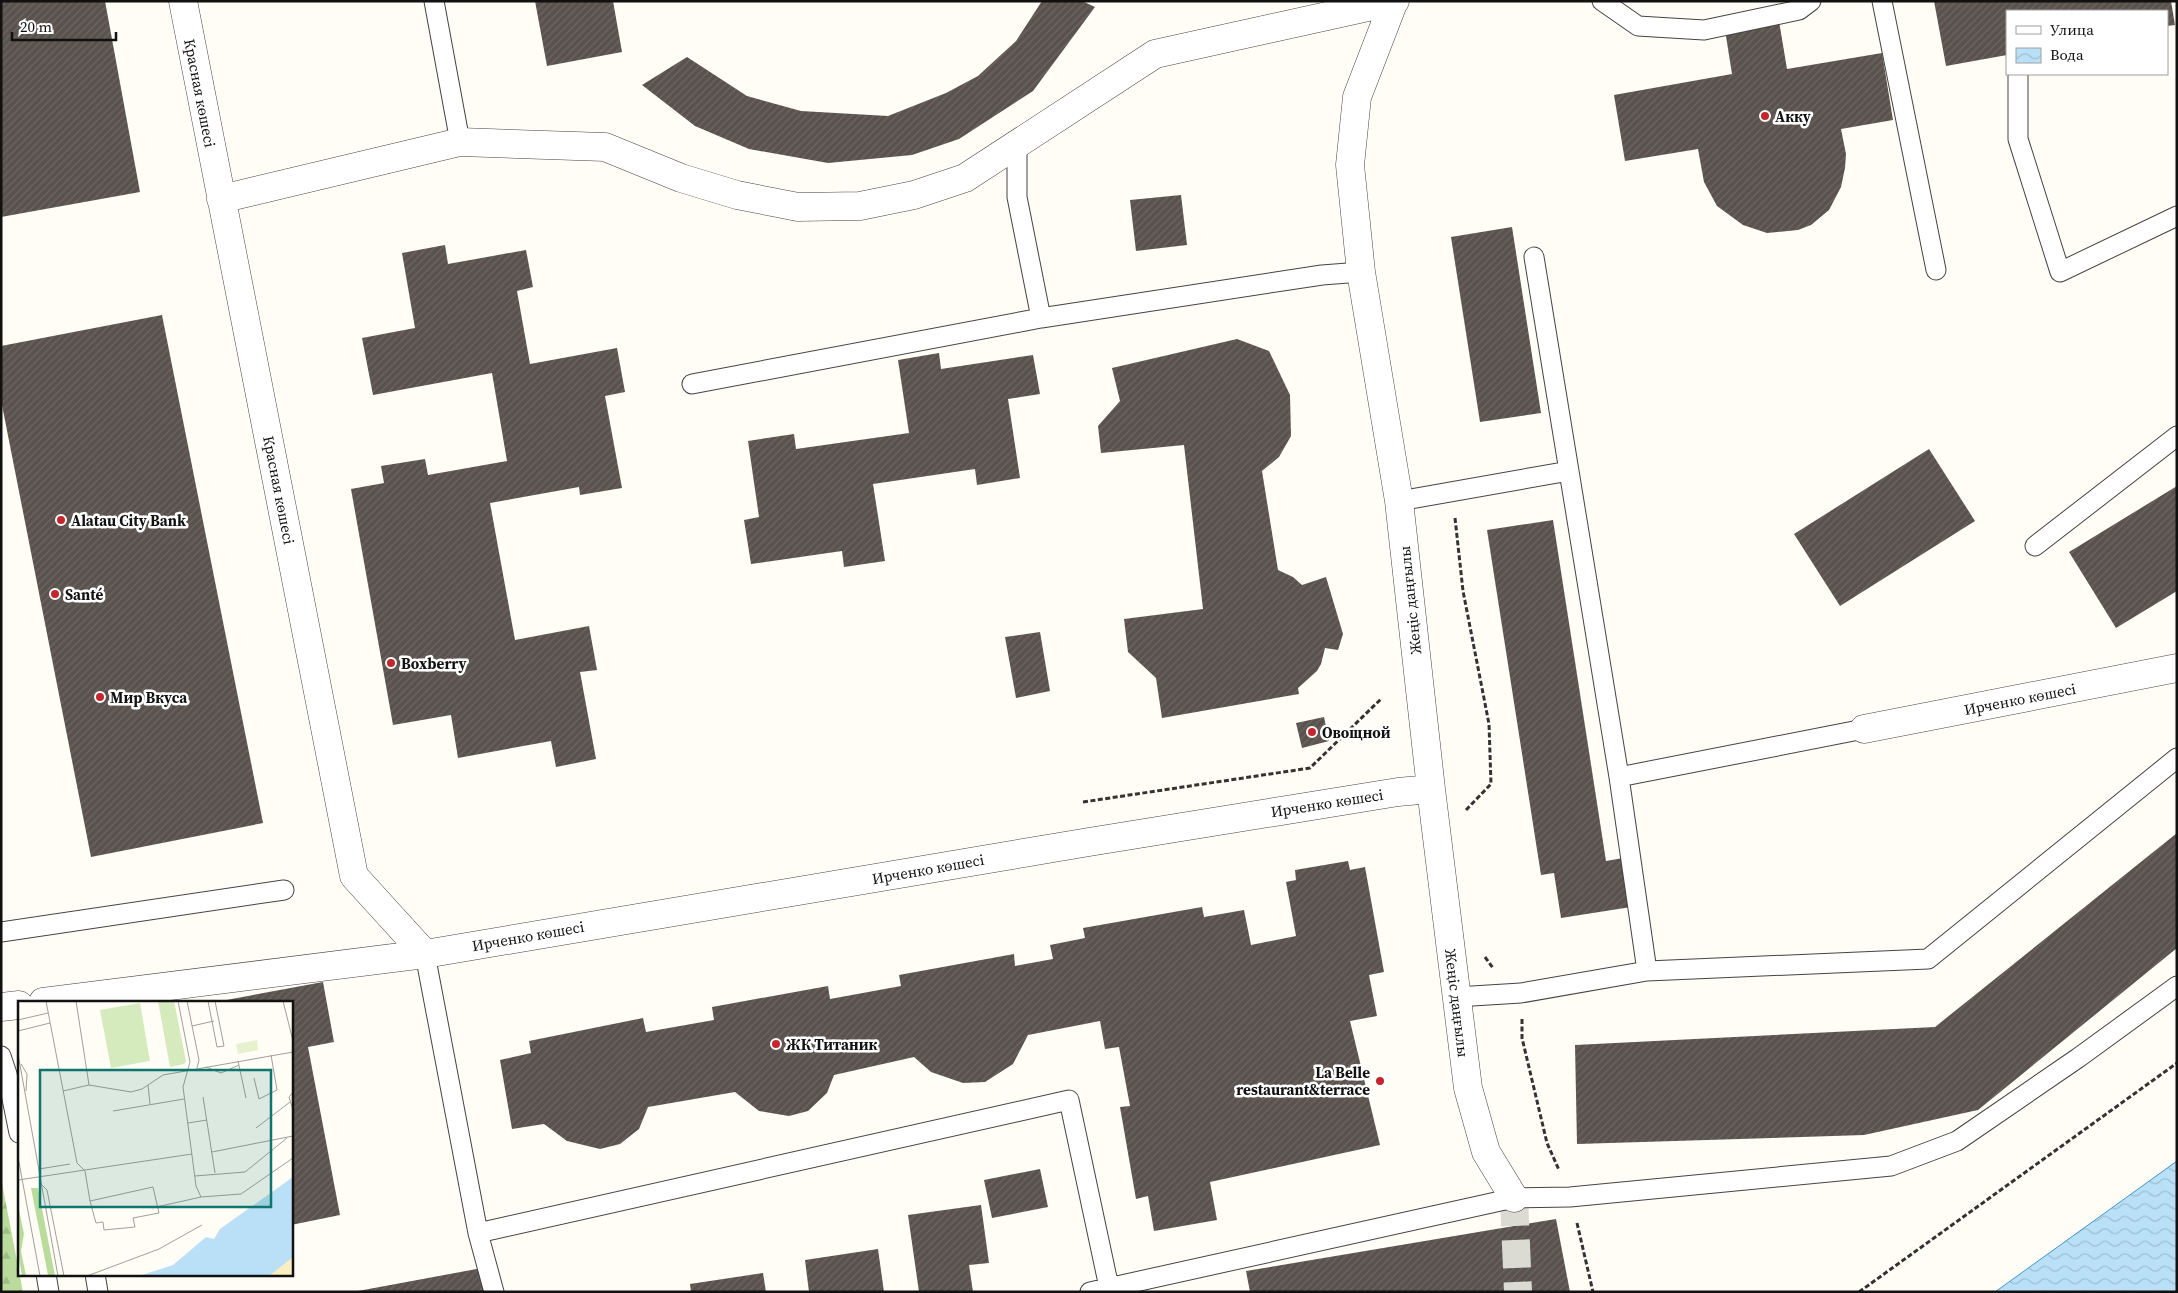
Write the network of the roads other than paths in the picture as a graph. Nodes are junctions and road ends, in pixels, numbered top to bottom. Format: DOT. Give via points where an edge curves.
graph roads {
  1 [pos="183,1"];
  2 [pos="434,1"];
  3 [pos="1394,1"];
  4 [pos="1602,1"];
  5 [pos="1812,1"];
  6 [pos="1882,1"];
  7 [pos="2018,76"];
  8 [pos="460,142"];
  9 [pos="1017,145"];
  10 [pos="221,199"];
  11 [pos="2177,216"];
  12 [pos="1534,257"];
  13 [pos="1936,270"];
  14 [pos="1361,272"];
  15 [pos="1042,318"];
  16 [pos="692,384"];
  17 [pos="2177,436"];
  18 [pos="1569,471"];
  19 [pos="1399,500"];
  20 [pos="2035,546"];
  21 [pos="2177,668"];
  22 [pos="1864,729"];
  23 [pos="2177,758"];
  24 [pos="1618,777"];
  25 [pos="1431,789"];
  26 [pos="284,890"];
  27 [pos="1,932"];
  28 [pos="425,954"];
  29 [pos="1647,971"];
  30 [pos="2177,986"];
  31 [pos="1456,997"];
  32 [pos="51,1001"];
  33 [pos="18,1005"];
  34 [pos="1,1007"];
  35 [pos="1,1056"];
  36 [pos="13,1079"];
  37 [pos="18,1124"];
  38 [pos="1514,1198"];
  39 [pos="478,1233"];
  40 [pos="46,1276"];
  41 [pos="95,1276"];
  42 [pos="1109,1290"];
  43 [pos="49,1292"];
  44 [pos="98,1292"];
  45 [pos="494,1292"];
  46 [pos="1090,1292"];
  1 -- 10 [label="street, Красная көшесі"];
  2 -- 8 [label="lane"];
  3 -- 9 [label="street" via="1155,54"];
  3 -- 14 [label="street, Жеңіс даңғылы" via="1357,97 1350,165"];
  4 -- 5 [label="lane" via="1638,26 1704,30 1799,10"];
  6 -- 13 [label="lane"];
  7 -- 11 [label="lane" via="2018,139 2060,272"];
  8 -- 9 [label="street" via="605,148 681,178 737,195 798,207 860,206 914,195 965,178"];
  8 -- 10 [label="street"];
  9 -- 15 [label="lane" via="1017,197"];
  10 -- 28 [label="street, Красная көшесі" via="354,876"];
  12 -- 18 [label="lane"];
  14 -- 15 [label="lane" via="1322,274"];
  14 -- 19 [label="street, Жеңіс даңғылы"];
  15 -- 16 [label="lane"];
  17 -- 20 [label="lane"];
  18 -- 19 [label="lane"];
  18 -- 24 [label="lane"];
  19 -- 25 [label="street, Жеңіс даңғылы"];
  21 -- 22 [label="street, Ирченко көшесі"];
  22 -- 24 [label="lane"];
  23 -- 29 [label="lane" via="1928,959"];
  24 -- 29 [label="lane"];
  25 -- 28 [label="street, Ирченко көшесі" via="1089,842"];
  25 -- 31 [label="street, Жеңіс даңғылы"];
  26 -- 27 [label="lane"];
  28 -- 32 [label="street, Ирченко көшесі"];
  28 -- 39 [label="lane"];
  29 -- 31 [label="lane" via="1521,993"];
  30 -- 38 [label="lane" via="1957,1141 1891,1166 1570,1197"];
  31 -- 38 [label="street, Жеңіс даңғылы" via="1468,1088 1486,1152"];
  33 -- 34 [label="street"];
  35 -- 36 [label="lane"];
  36 -- 37 [label="lane"];
  38 -- 42 [label="lane"];
  39 -- 42 [label="lane" via="1069,1100"];
  39 -- 45 [label="lane"];
  40 -- 43 [label="lane"];
  41 -- 44 [label="lane"];
  42 -- 46 [label="lane"];
}
